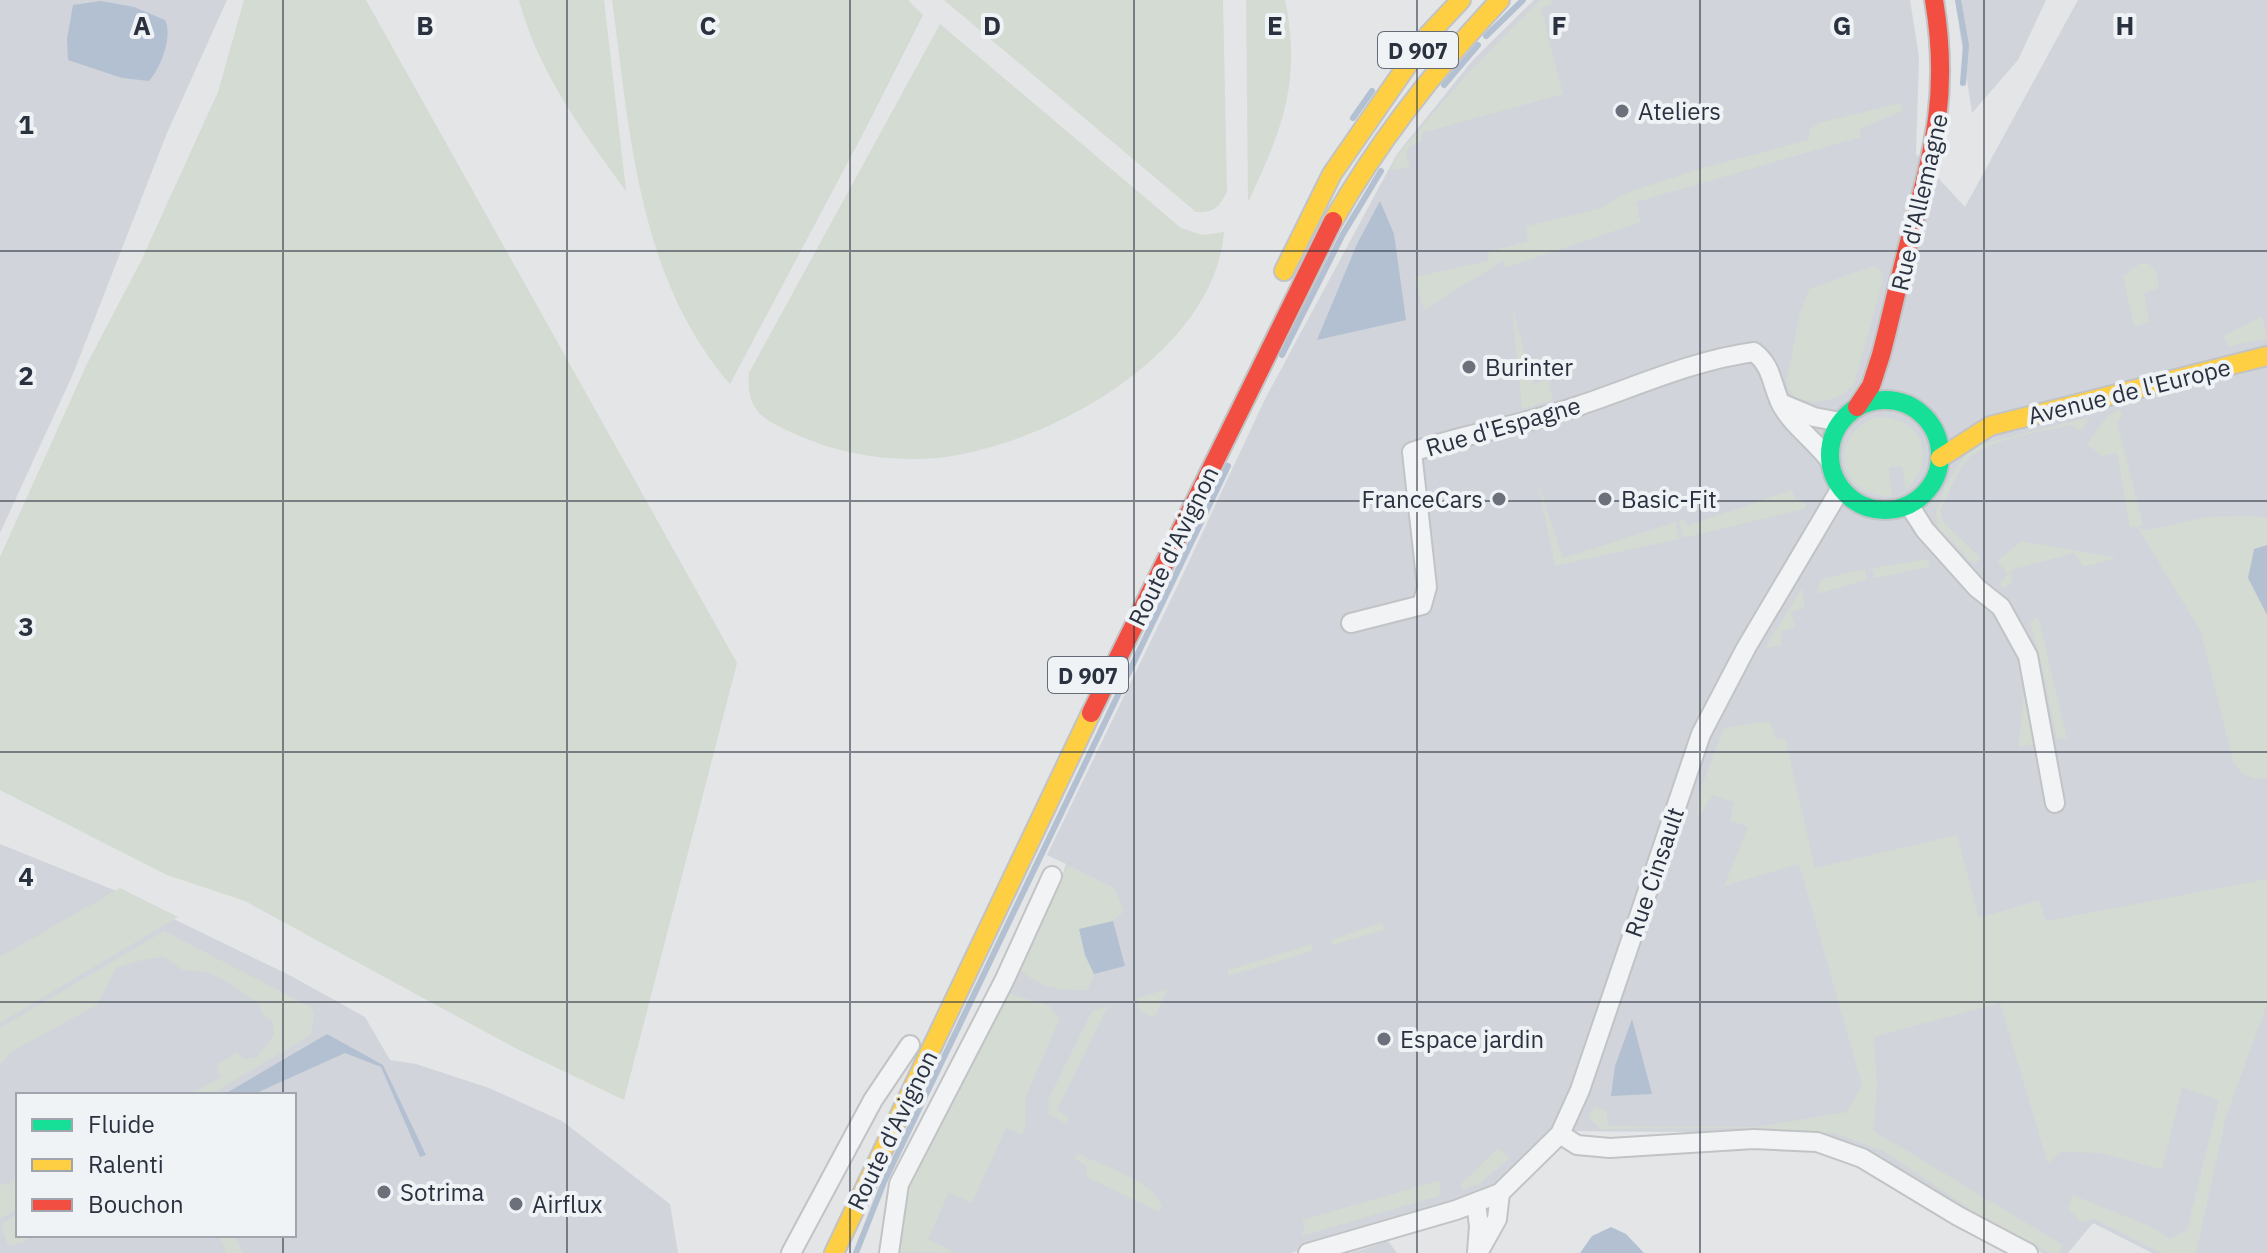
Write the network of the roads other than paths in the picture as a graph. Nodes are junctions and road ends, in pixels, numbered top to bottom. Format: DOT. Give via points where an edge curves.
graph roads {
  1 [pos="1461,0"];
  2 [pos="1500,0"];
  3 [pos="1934,0"];
  4 [pos="1274,291"];
  5 [pos="1881,355"];
  6 [pos="2267,356"];
  7 [pos="1897,400"];
  8 [pos="1780,403"];
  9 [pos="1857,407"];
  10 [pos="1929,421"];
  11 [pos="1840,422"];
  12 [pos="1990,426"];
  13 [pos="1940,458"];
  14 [pos="1830,461"];
  15 [pos="1841,488"];
  16 [pos="1909,505"];
  17 [pos="1351,623"];
  18 [pos="2055,803"];
  19 [pos="1052,876"];
  20 [pos="913,1038"];
  21 [pos="1560,1134"];
  22 [pos="1500,1193"];
  23 [pos="1476,1203"];
  24 [pos="791,1253"];
  25 [pos="811,1253"];
  26 [pos="834,1253"];
  27 [pos="889,1253"];
  28 [pos="1308,1253"];
  29 [pos="1477,1253"];
  30 [pos="2028,1253"];
  1 -- 4 [label="main road, D 907" via="1429,34 1332,174"];
  2 -- 26 [label="main road, Route d'Avignon / D 907" via="1395,120 1324,236"];
  3 -- 5 [label="main road, Rue d'Allemagne" via="1942,36 1942,110"];
  5 -- 7 [label="main road"];
  5 -- 9 [label="main road, Rue d'Allemagne"];
  6 -- 12 [label="main road, Avenue de l'Europe"];
  7 -- 9 [label="main road"];
  7 -- 10 [label="main road"];
  8 -- 11 [label="street"];
  8 -- 14 [label="street, Rue d'Espagne"];
  8 -- 17 [label="street, Rue d'Espagne" via="1771,371 1754,352 1412,452 1427,587 1422,605"];
  9 -- 11 [label="main road"];
  10 -- 12 [label="main road, Avenue de l'Europe"];
  10 -- 13 [label="main road"];
  11 -- 14 [label="main road"];
  12 -- 13 [label="main road, Avenue de l'Europe"];
  13 -- 16 [label="main road" via="1927,491"];
  14 -- 15 [label="main road"];
  15 -- 16 [label="main road" via="1875,509"];
  15 -- 21 [label="street, Rue Cinsault" via="1701,734 1580,1090"];
  16 -- 18 [label="street" via="1977,588 2001,607 2028,656"];
  19 -- 27 [label="street" via="899,1184"];
  20 -- 24 [label="street" via="873,1100"];
  20 -- 25 [label="main road, Route d'Avignon"];
  21 -- 22 [label="street, Rue Cinsault"];
  21 -- 30 [label="street" via="1577,1145 1610,1148 1754,1139 1817,1142 1862,1158"];
  22 -- 23 [label="street"];
  22 -- 29 [label="street" via="1497,1219"];
  23 -- 28 [label="street"];
  23 -- 29 [label="street"];
}
